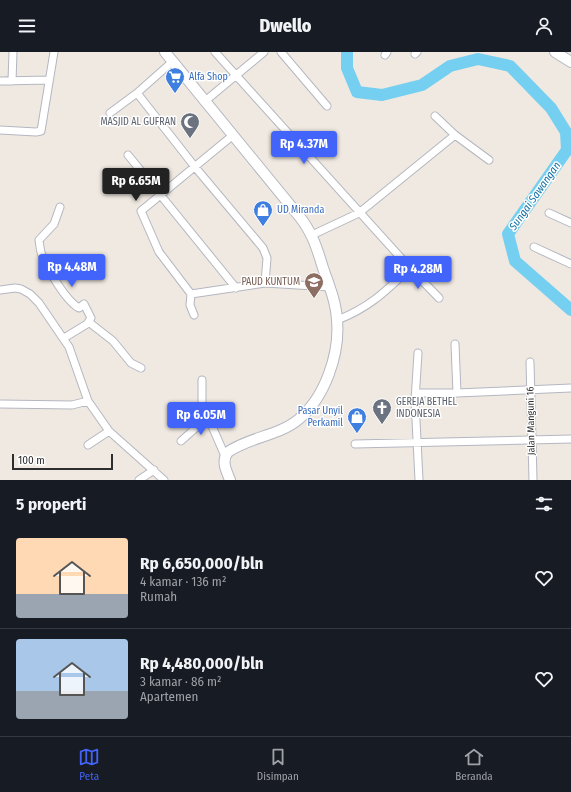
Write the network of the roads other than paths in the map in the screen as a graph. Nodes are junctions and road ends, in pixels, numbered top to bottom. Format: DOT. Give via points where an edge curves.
graph roads {
  1 [pos="12,52"];
  2 [pos="54,52"];
  3 [pos="165,52"];
  4 [pos="215,52"];
  5 [pos="264,52"];
  6 [pos="281,52"];
  7 [pos="555,52"];
  8 [pos="172,62"];
  9 [pos="571,62"];
  10 [pos="237,76"];
  11 [pos="12,80"];
  12 [pos="49,80"];
  13 [pos="0,81"];
  14 [pos="137,93"];
  15 [pos="204,102"];
  16 [pos="327,106"];
  17 [pos="110,113"];
  18 [pos="435,116"];
  19 [pos="0,130"];
  20 [pos="455,135"];
  21 [pos="232,136"];
  22 [pos="128,155"];
  23 [pos="489,160"];
  24 [pos="195,167"];
  25 [pos="161,196"];
  26 [pos="60,207"];
  27 [pos="360,213"];
  28 [pos="549,214"];
  29 [pos="571,223"];
  30 [pos="312,234"];
  31 [pos="534,247"];
  32 [pos="571,264"];
  33 [pos="410,268"];
  34 [pos="266,283"];
  35 [pos="330,287"];
  36 [pos="236,288"];
  37 [pos="0,290"];
  38 [pos="191,294"];
  39 [pos="439,298"];
  40 [pos="194,316"];
  41 [pos="337,320"];
  42 [pos="90,322"];
  43 [pos="64,338"];
  44 [pos="455,344"];
  45 [pos="418,353"];
  46 [pos="530,362"];
  47 [pos="141,368"];
  48 [pos="202,380"];
  49 [pos="571,388"];
  50 [pos="530,390"];
  51 [pos="416,393"];
  52 [pos="457,393"];
  53 [pos="88,401"];
  54 [pos="0,404"];
  55 [pos="208,416"];
  56 [pos="110,431"];
  57 [pos="571,439"];
  58 [pos="531,440"];
  59 [pos="181,441"];
  60 [pos="418,442"];
  61 [pos="355,444"];
  62 [pos="88,446"];
  63 [pos="225,456"];
  64 [pos="154,470"];
  65 [pos="139,480"];
  66 [pos="164,480"];
  67 [pos="230,480"];
  68 [pos="419,480"];
  69 [pos="533,480"];
  1 -- 11 [label="street"];
  2 -- 12 [label="street"];
  3 -- 8 [label="street"];
  4 -- 10 [label="street"];
  5 -- 10 [label="street"];
  6 -- 16 [label="street"];
  7 -- 9 [label="street"];
  8 -- 14 [label="street"];
  8 -- 15 [label="street"];
  10 -- 15 [label="street"];
  10 -- 27 [label="street"];
  11 -- 12 [label="street"];
  11 -- 13 [label="street"];
  12 -- 19 [label="street" via="40,132"];
  14 -- 17 [label="street"];
  14 -- 24 [label="street"];
  15 -- 21 [label="street"];
  18 -- 20 [label="street"];
  20 -- 23 [label="street"];
  20 -- 27 [label="street"];
  21 -- 24 [label="street"];
  21 -- 30 [label="street"];
  22 -- 25 [label="street"];
  24 -- 25 [label="street"];
  24 -- 34 [label="street" via="264,248"];
  25 -- 36 [label="street"];
  25 -- 38 [label="street" via="142,209 141,213 160,252"];
  26 -- 42 [label="street" via="54,224 39,240 42,256 61,291 73,305 79,308 84,304 87,307"];
  27 -- 30 [label="street"];
  27 -- 33 [label="street"];
  28 -- 29 [label="street"];
  30 -- 35 [label="street"];
  31 -- 32 [label="street"];
  33 -- 39 [label="street"];
  33 -- 41 [label="street" via="398,282 370,305"];
  34 -- 35 [label="street"];
  34 -- 36 [label="street"];
  35 -- 41 [label="street"];
  36 -- 38 [label="street"];
  37 -- 43 [label="street" via="15,288 30,294"];
  38 -- 40 [label="street" via="190,306"];
  41 -- 63 [label="street" via="337,340 330,370 313,405 289,426 232,450"];
  42 -- 43 [label="street"];
  42 -- 47 [label="street" via="113,341 131,363"];
  43 -- 53 [label="street" via="73,355"];
  44 -- 52 [label="street"];
  45 -- 51 [label="street"];
  46 -- 50 [label="street, Jalan Manguni 16"];
  48 -- 55 [label="street" via="202,400"];
  49 -- 50 [label="street"];
  50 -- 52 [label="street"];
  50 -- 58 [label="street, Jalan Manguni 16"];
  51 -- 52 [label="street"];
  51 -- 60 [label="street"];
  53 -- 54 [label="street" via="72,405"];
  53 -- 56 [label="street"];
  55 -- 59 [label="street"];
  55 -- 63 [label="street"];
  56 -- 62 [label="street"];
  56 -- 64 [label="street"];
  57 -- 58 [label="street"];
  58 -- 60 [label="street"];
  58 -- 69 [label="street, Jalan Manguni 16"];
  60 -- 61 [label="street"];
  60 -- 68 [label="street"];
  63 -- 67 [label="street" via="224,464"];
  64 -- 65 [label="street"];
  64 -- 66 [label="street"];
}
